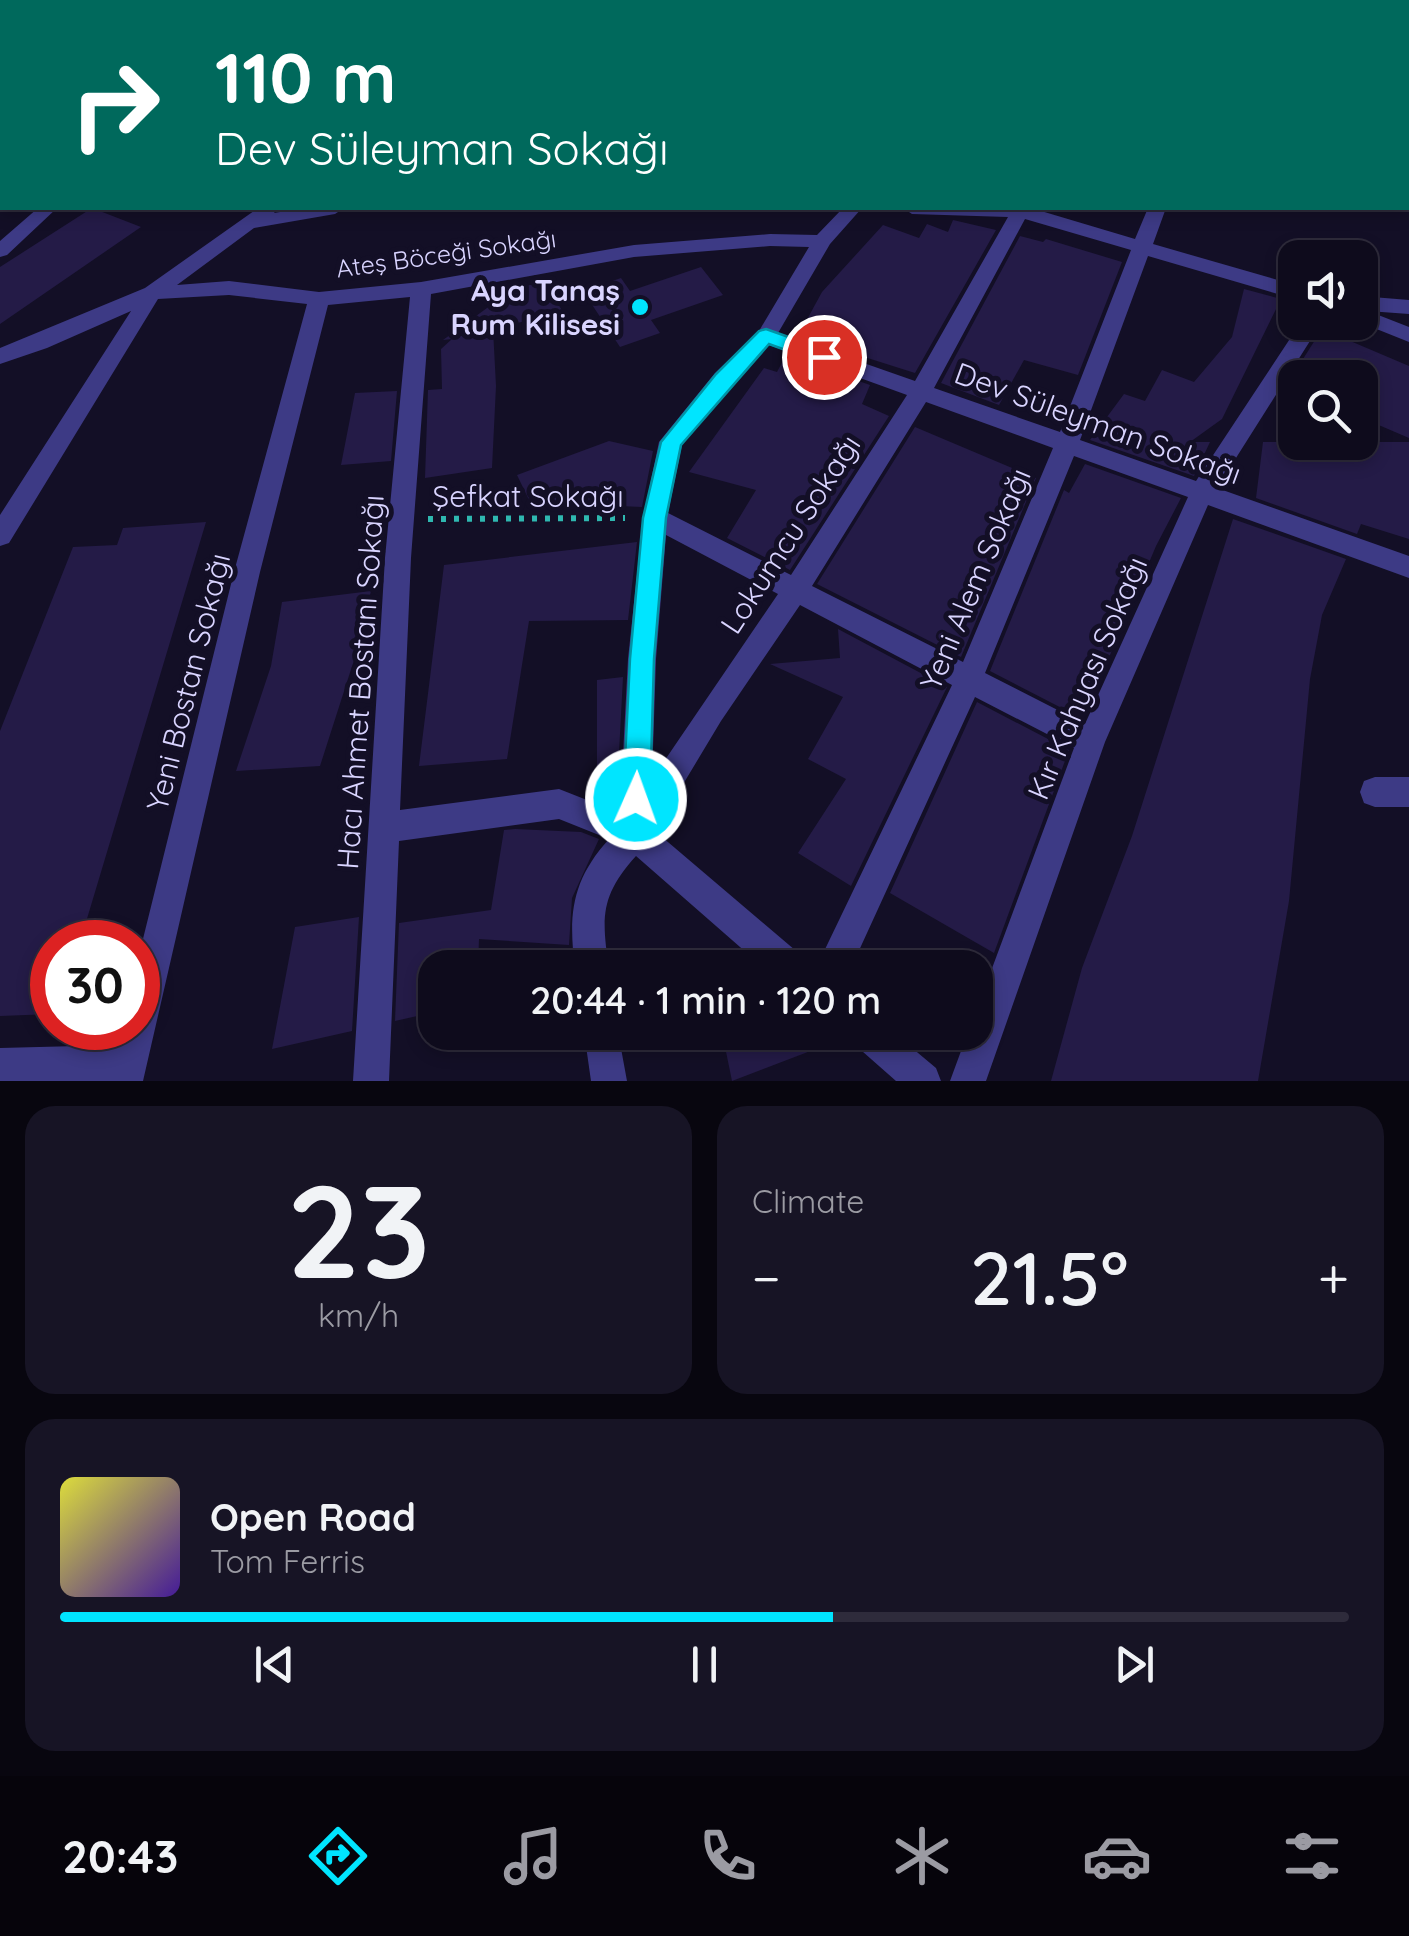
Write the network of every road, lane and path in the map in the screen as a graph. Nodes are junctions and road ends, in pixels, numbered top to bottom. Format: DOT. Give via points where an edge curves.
graph roads {
  1 [pos="46,210"];
  2 [pos="266,210"];
  3 [pos="324,210"];
  4 [pos="851,210"];
  5 [pos="1021,210"];
  6 [pos="1156,210"];
  7 [pos="250,223"];
  8 [pos="822,242"];
  9 [pos="1,249"];
  10 [pos="1140,250"];
  11 [pos="1278,287"];
  12 [pos="422,288"];
  13 [pos="152,293"];
  14 [pos="319,298"];
  15 [pos="1378,304"];
  16 [pos="1409,307"];
  17 [pos="1378,321"];
  18 [pos="1409,334"];
  19 [pos="766,336"];
  20 [pos="1300,340"];
  21 [pos="0,356"];
  22 [pos="921,391"];
  23 [pos="1068,444"];
  24 [pos="1202,492"];
  25 [pos="654,518"];
  26 [pos="402,519"];
  27 [pos="0,536"];
  28 [pos="1409,568"];
  29 [pos="796,590"];
  30 [pos="968,678"];
  31 [pos="1091,742"];
  32 [pos="1375,792"];
  33 [pos="1409,792"];
  34 [pos="382,828"];
  35 [pos="635,834"];
  36 [pos="589,950"];
  37 [pos="769,950"];
  38 [pos="842,950"];
  39 [pos="604,1050"];
  40 [pos="887,1050"];
  41 [pos="0,1066"];
  42 [pos="128,1071"];
  43 [pos="372,1081"];
  44 [pos="608,1081"];
  45 [pos="923,1081"];
  46 [pos="968,1081"];
  1 -- 9 [label="street"];
  2 -- 7 [label="street"];
  3 -- 7 [label="street"];
  4 -- 8 [label="street"];
  5 -- 10 [label="street"];
  5 -- 22 [label="street, Lokumcu Sokağı"];
  6 -- 10 [label="street, Yeni Alem Sokağı"];
  7 -- 13 [label="street"];
  8 -- 12 [label="street, Ateş Böceği Sokağı" via="634,251"];
  8 -- 19 [label="street"];
  10 -- 11 [label="street"];
  10 -- 23 [label="street, Yeni Alem Sokağı"];
  12 -- 14 [label="street, Ateş Böceği Sokağı"];
  12 -- 26 [label="street, Hacı Ahmet Bostanı Sokağı"];
  13 -- 14 [label="street, Ateş Böceği Sokağı" via="230,288"];
  13 -- 21 [label="street"];
  13 -- 27 [label="street"];
  14 -- 42 [label="street, Yeni Bostan Sokağı"];
  15 -- 16 [label="street"];
  17 -- 18 [label="street"];
  19 -- 22 [label="street, Dev Süleyman Sokağı"];
  19 -- 25 [label="street" via="671,442"];
  20 -- 24 [label="street, Kır Kahyası Sokağı"];
  22 -- 23 [label="street, Dev Süleyman Sokağı"];
  22 -- 29 [label="street, Lokumcu Sokağı"];
  23 -- 24 [label="street, Dev Süleyman Sokağı"];
  23 -- 30 [label="street, Yeni Alem Sokağı"];
  24 -- 28 [label="street, Dev Süleyman Sokağı"];
  24 -- 31 [label="street, Kır Kahyası Sokağı"];
  25 -- 26 [label="path, Şefkat Sokağı"];
  25 -- 29 [label="street"];
  25 -- 35 [label="street"];
  26 -- 34 [label="street, Hacı Ahmet Bostanı Sokağı"];
  29 -- 30 [label="street"];
  29 -- 35 [label="street, Lokumcu Sokağı"];
  30 -- 31 [label="street"];
  30 -- 38 [label="street, Yeni Alem Sokağı"];
  31 -- 46 [label="street, Kır Kahyası Sokağı"];
  32 -- 33 [label="street"];
  34 -- 35 [label="street" via="559,804"];
  34 -- 43 [label="street, Hacı Ahmet Bostanı Sokağı"];
  35 -- 36 [label="street, Lokumcu Sokağı" via="596,877"];
  35 -- 37 [label="street"];
  39 -- 44 [label="street"];
  40 -- 45 [label="street"];
  41 -- 42 [label="street"];
}
